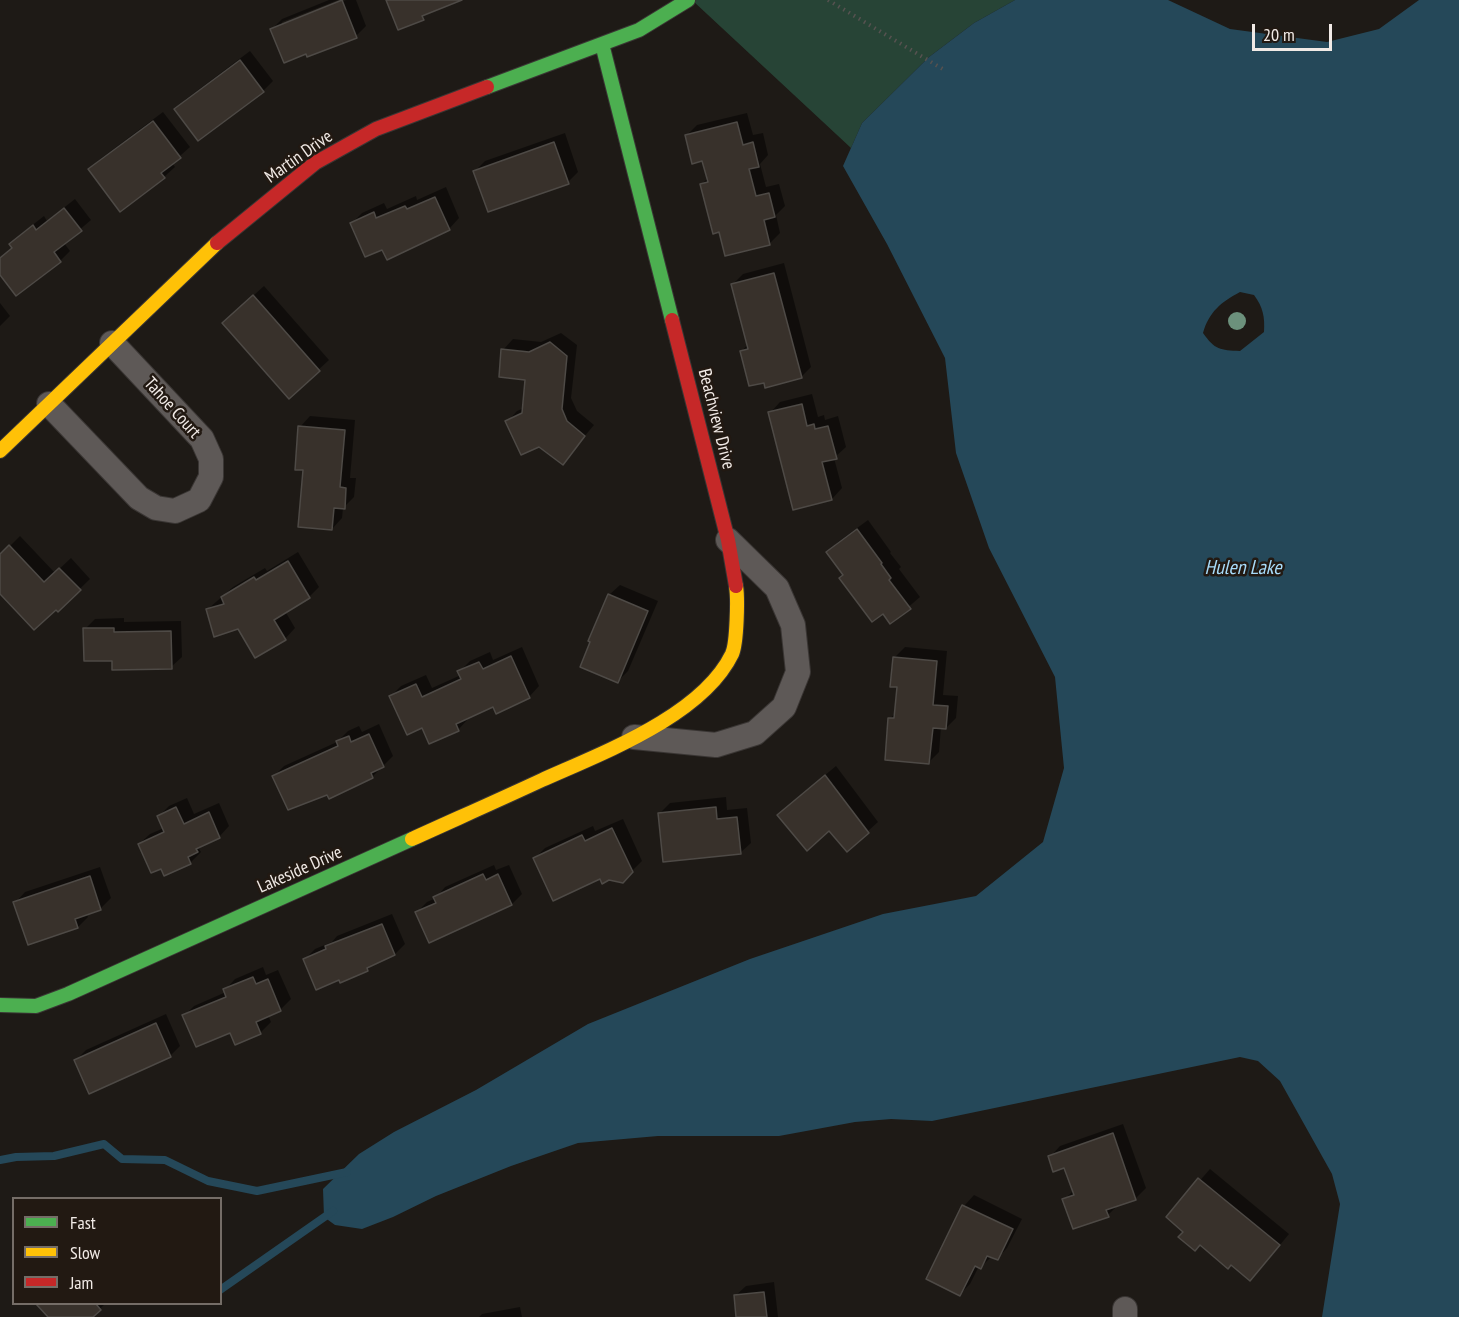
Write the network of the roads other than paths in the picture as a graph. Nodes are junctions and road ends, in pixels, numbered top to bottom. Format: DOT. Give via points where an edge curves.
graph roads {
  1 [pos="688,0"];
  2 [pos="602,44"];
  3 [pos="112,343"];
  4 [pos="49,404"];
  5 [pos="0,451"];
  6 [pos="728,540"];
  7 [pos="634,737"];
  8 [pos="611,749"];
  9 [pos="0,1005"];
  1 -- 2 [label="street, Martin Drive" via="639,30"];
  2 -- 3 [label="street, Martin Drive" via="376,129 315,163 219,241"];
  2 -- 6 [label="street, Beachview Drive"];
  3 -- 4 [label="street, Martin Drive"];
  3 -- 4 [label="street, Tahoe Court" via="202,439 212,459 211,477 199,500 175,512 156,508 139,498"];
  4 -- 5 [label="street, Martin Drive"];
  6 -- 7 [label="street, Beachview Drive" via="738,597 733,652 710,686 665,720"];
  6 -- 7 [label="street" via="777,588 793,625 798,672 784,707 754,733 716,745"];
  7 -- 8 [label="street, Beachview Drive"];
  8 -- 9 [label="street, Lakeside Drive" via="68,994 36,1006"];
}
